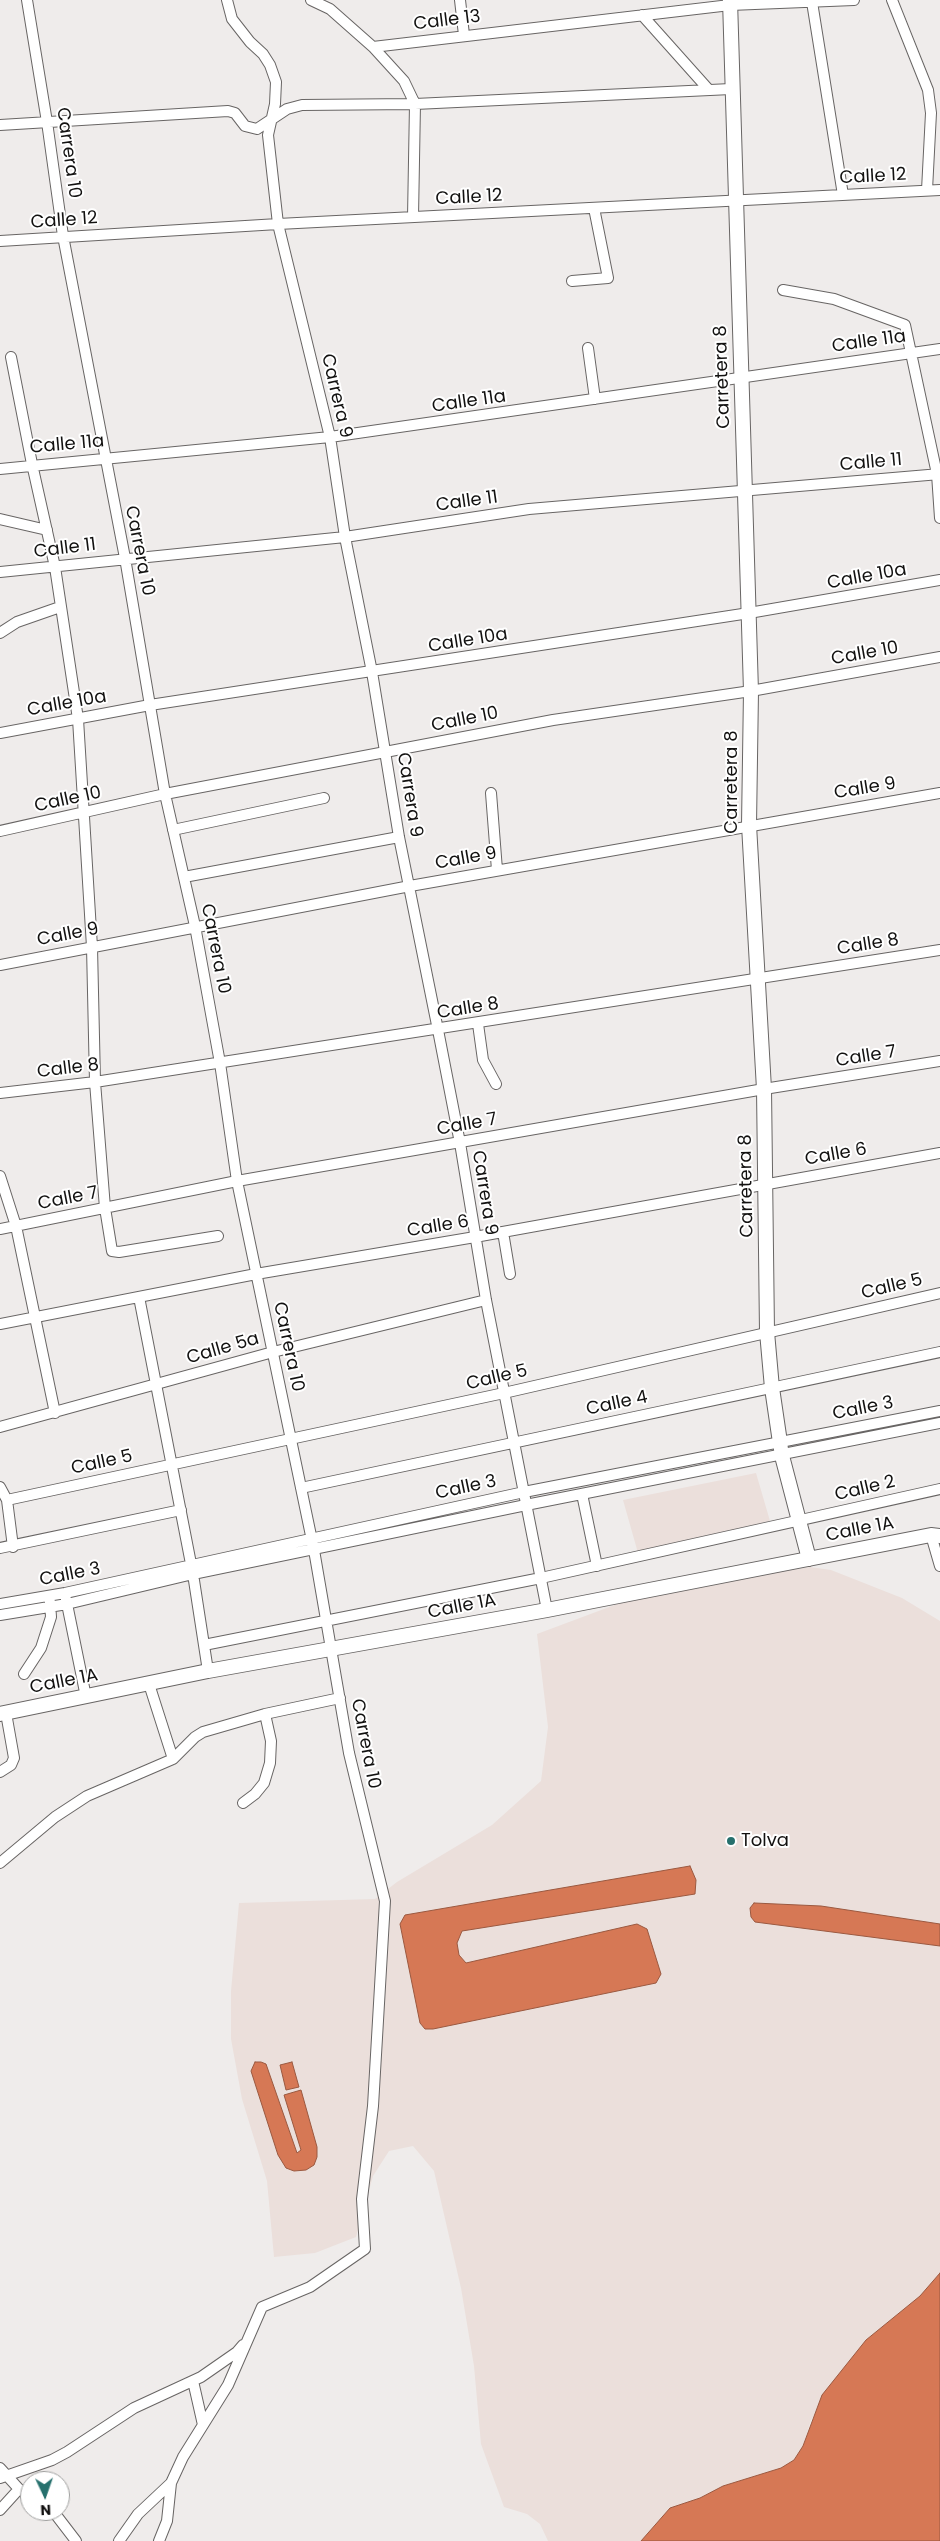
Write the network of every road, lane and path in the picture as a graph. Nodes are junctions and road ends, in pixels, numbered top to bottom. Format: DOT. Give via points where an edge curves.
graph roads {
  1 [pos="27,0"];
  2 [pos="227,0"];
  3 [pos="311,0"];
  4 [pos="460,0"];
  5 [pos="854,0"];
  6 [pos="892,0"];
  7 [pos="812,2"];
  8 [pos="730,3"];
  9 [pos="642,15"];
  10 [pos="464,36"];
  11 [pos="374,47"];
  12 [pos="732,89"];
  13 [pos="709,90"];
  14 [pos="415,104"];
  15 [pos="272,120"];
  16 [pos="47,122"];
  17 [pos="0,125"];
  18 [pos="927,190"];
  19 [pos="940,190"];
  20 [pos="843,195"];
  21 [pos="735,202"];
  22 [pos="594,208"];
  23 [pos="413,217"];
  24 [pos="278,224"];
  25 [pos="63,236"];
  26 [pos="0,241"];
  27 [pos="572,281"];
  28 [pos="783,290"];
  29 [pos="588,348"];
  30 [pos="940,349"];
  31 [pos="910,352"];
  32 [pos="11,358"];
  33 [pos="742,377"];
  34 [pos="595,399"];
  35 [pos="330,437"];
  36 [pos="104,458"];
  37 [pos="32,464"];
  38 [pos="0,469"];
  39 [pos="939,474"];
  40 [pos="746,490"];
  41 [pos="940,518"];
  42 [pos="0,519"];
  43 [pos="47,530"];
  44 [pos="345,537"];
  45 [pos="125,558"];
  46 [pos="55,567"];
  47 [pos="0,572"];
  48 [pos="940,580"];
  49 [pos="60,607"];
  50 [pos="749,613"];
  51 [pos="0,633"];
  52 [pos="940,657"];
  53 [pos="372,672"];
  54 [pos="751,692"];
  55 [pos="150,705"];
  56 [pos="78,719"];
  57 [pos="0,733"];
  58 [pos="385,752"];
  59 [pos="491,793"];
  60 [pos="940,793"];
  61 [pos="165,794"];
  62 [pos="324,798"];
  63 [pos="85,813"];
  64 [pos="749,825"];
  65 [pos="173,830"];
  66 [pos="0,831"];
  67 [pos="399,837"];
  68 [pos="496,870"];
  69 [pos="184,877"];
  70 [pos="410,886"];
  71 [pos="195,926"];
  72 [pos="92,947"];
  73 [pos="940,950"];
  74 [pos="0,965"];
  75 [pos="758,978"];
  76 [pos="478,1024"];
  77 [pos="438,1030"];
  78 [pos="940,1061"];
  79 [pos="220,1063"];
  80 [pos="95,1082"];
  81 [pos="496,1084"];
  82 [pos="764,1089"];
  83 [pos="0,1093"];
  84 [pos="460,1143"];
  85 [pos="940,1153"];
  86 [pos="0,1176"];
  87 [pos="237,1181"];
  88 [pos="766,1184"];
  89 [pos="105,1208"];
  90 [pos="16,1226"];
  91 [pos="0,1229"];
  92 [pos="503,1232"];
  93 [pos="218,1236"];
  94 [pos="475,1237"];
  95 [pos="256,1274"];
  96 [pos="510,1274"];
  97 [pos="940,1293"];
  98 [pos="138,1297"];
  99 [pos="486,1300"];
  100 [pos="36,1318"];
  101 [pos="0,1324"];
  102 [pos="767,1332"];
  103 [pos="273,1352"];
  104 [pos="940,1352"];
  105 [pos="155,1385"];
  106 [pos="772,1388"];
  107 [pos="504,1393"];
  108 [pos="940,1411"];
  109 [pos="55,1413"];
  110 [pos="940,1423"];
  111 [pos="0,1427"];
  112 [pos="290,1439"];
  113 [pos="780,1441"];
  114 [pos="514,1443"];
  115 [pos="782,1456"];
  116 [pos="172,1465"];
  117 [pos="0,1487"];
  118 [pos="301,1488"];
  119 [pos="940,1489"];
  120 [pos="524,1492"];
  121 [pos="582,1494"];
  122 [pos="7,1500"];
  123 [pos="526,1505"];
  124 [pos="181,1510"];
  125 [pos="797,1521"];
  126 [pos="937,1534"];
  127 [pos="311,1539"];
  128 [pos="12,1547"];
  129 [pos="0,1548"];
  130 [pos="314,1550"];
  131 [pos="808,1559"];
  132 [pos="597,1566"];
  133 [pos="940,1566"];
  134 [pos="192,1570"];
  135 [pos="541,1578"];
  136 [pos="65,1593"];
  137 [pos="49,1596"];
  138 [pos="0,1604"];
  139 [pos="67,1604"];
  140 [pos="51,1607"];
  141 [pos="547,1610"];
  142 [pos="0,1615"];
  143 [pos="327,1621"];
  144 [pos="204,1645"];
  145 [pos="332,1650"];
  146 [pos="208,1671"];
  147 [pos="24,1674"];
  148 [pos="149,1684"];
  149 [pos="86,1697"];
  150 [pos="340,1698"];
  151 [pos="3,1713"];
  152 [pos="265,1714"];
  153 [pos="173,1759"];
  154 [pos="0,1772"];
  155 [pos="242,1804"];
  156 [pos="0,1863"];
  157 [pos="249,2337"];
  158 [pos="193,2381"];
  159 [pos="203,2425"];
  160 [pos="2,2474"];
  161 [pos="171,2483"];
  162 [pos="19,2490"];
  163 [pos="0,2510"];
  164 [pos="61,2521"];
  165 [pos="76,2541"];
  166 [pos="119,2541"];
  167 [pos="159,2541"];
  1 -- 16 [label="street, Carrera 10"];
  2 -- 15 [label="street, Carrera 9" via="232,19 270,65 276,82"];
  3 -- 11 [label="street" via="330,9"];
  4 -- 10 [label="street"];
  5 -- 7 [label="street, Calle 13"];
  6 -- 18 [label="street" via="928,90 931,113"];
  7 -- 8 [label="street, Calle 13"];
  7 -- 20 [label="street"];
  8 -- 9 [label="street, Calle 13"];
  8 -- 12 [label="street, Carretera 8"];
  9 -- 10 [label="street, Calle 13"];
  9 -- 13 [label="street"];
  10 -- 11 [label="street, Calle 13"];
  11 -- 14 [label="street" via="404,81"];
  12 -- 13 [label="street"];
  12 -- 21 [label="street, Carretera 8"];
  13 -- 14 [label="street"];
  14 -- 15 [label="street" via="302,105 287,109"];
  14 -- 23 [label="street"];
  15 -- 16 [label="street" via="260,128 249,128 235,113 228,111"];
  15 -- 24 [label="street, Carrera 9" via="268,146"];
  16 -- 17 [label="street"];
  16 -- 25 [label="street, Carrera 10"];
  18 -- 19 [label="street, Calle 12"];
  18 -- 20 [label="street, Calle 12"];
  20 -- 21 [label="street, Calle 12"];
  21 -- 22 [label="street, Calle 12"];
  21 -- 33 [label="street, Carretera 8"];
  22 -- 23 [label="street, Calle 12"];
  22 -- 27 [label="street" via="608,278"];
  23 -- 24 [label="street, Calle 12"];
  24 -- 25 [label="street, Calle 12"];
  24 -- 35 [label="street, Carrera 9"];
  25 -- 26 [label="street, Calle 12"];
  25 -- 36 [label="street, Carrera 10"];
  28 -- 31 [label="street" via="834,299 896,320 905,325"];
  29 -- 34 [label="street"];
  30 -- 31 [label="street, Calle 11a"];
  31 -- 33 [label="street, Calle 11a"];
  31 -- 39 [label="street"];
  32 -- 37 [label="street"];
  33 -- 34 [label="street, Calle 11a"];
  33 -- 40 [label="street, Carretera 8"];
  34 -- 35 [label="street, Calle 11a"];
  35 -- 36 [label="street, Calle 11a"];
  35 -- 44 [label="street, Carrera 9"];
  36 -- 37 [label="street, Calle 11a"];
  36 -- 45 [label="street, Carrera 10"];
  37 -- 38 [label="street, Calle 11a"];
  37 -- 43 [label="street"];
  39 -- 40 [label="street, Calle 11"];
  39 -- 41 [label="street"];
  40 -- 44 [label="street, Calle 11" via="529,509"];
  40 -- 50 [label="street, Carretera 8"];
  42 -- 43 [label="street"];
  43 -- 46 [label="street"];
  44 -- 45 [label="street, Calle 11"];
  44 -- 53 [label="street, Carrera 9"];
  45 -- 46 [label="street, Calle 11"];
  45 -- 55 [label="street, Carrera 10"];
  46 -- 47 [label="street, Calle 11"];
  46 -- 49 [label="street"];
  48 -- 50 [label="street, Calle 10a"];
  49 -- 51 [label="street" via="17,622"];
  49 -- 56 [label="street"];
  50 -- 53 [label="street, Calle 10a"];
  50 -- 54 [label="street, Carretera 8"];
  52 -- 54 [label="street, Calle 10"];
  53 -- 55 [label="street, Calle 10a"];
  53 -- 58 [label="street, Carrera 9"];
  54 -- 58 [label="street, Calle 10" via="553,720"];
  54 -- 64 [label="street, Carretera 8"];
  55 -- 56 [label="street, Calle 10a"];
  55 -- 61 [label="street, Carrera 10"];
  56 -- 57 [label="street, Calle 10a"];
  56 -- 63 [label="street"];
  58 -- 61 [label="street, Calle 10"];
  58 -- 67 [label="street, Carrera 9"];
  59 -- 68 [label="street"];
  60 -- 64 [label="street, Calle 9"];
  61 -- 63 [label="street, Calle 10"];
  61 -- 65 [label="street, Carrera 10"];
  62 -- 65 [label="street"];
  63 -- 66 [label="street, Calle 10"];
  63 -- 72 [label="street"];
  64 -- 68 [label="street, Calle 9"];
  64 -- 75 [label="street, Carretera 8"];
  65 -- 69 [label="street, Carrera 10"];
  67 -- 69 [label="street"];
  67 -- 70 [label="street, Carrera 9"];
  68 -- 70 [label="street, Calle 9"];
  69 -- 71 [label="street, Carrera 10"];
  70 -- 71 [label="street, Calle 9"];
  70 -- 77 [label="street, Carrera 9"];
  71 -- 72 [label="street, Calle 9"];
  71 -- 79 [label="street, Carrera 10"];
  72 -- 74 [label="street, Calle 9"];
  72 -- 80 [label="street"];
  73 -- 75 [label="street, Calle 8"];
  75 -- 76 [label="street, Calle 8"];
  75 -- 82 [label="street, Carretera 8"];
  76 -- 77 [label="street, Calle 8"];
  76 -- 81 [label="street" via="483,1060"];
  77 -- 79 [label="street, Calle 8"];
  77 -- 84 [label="street, Carrera 9"];
  78 -- 82 [label="street, Calle 7"];
  79 -- 80 [label="street, Calle 8"];
  79 -- 87 [label="street, Carrera 10"];
  80 -- 83 [label="street, Calle 8"];
  80 -- 89 [label="street"];
  82 -- 84 [label="street, Calle 7"];
  82 -- 88 [label="street, Carretera 8"];
  84 -- 87 [label="street, Calle 7"];
  84 -- 94 [label="street, Carrera 9"];
  85 -- 88 [label="street, Calle 6"];
  86 -- 90 [label="street"];
  87 -- 89 [label="street, Calle 7"];
  87 -- 95 [label="street, Carrera 10"];
  88 -- 92 [label="street, Calle 6"];
  88 -- 102 [label="street, Carretera 8"];
  89 -- 90 [label="street, Calle 7"];
  89 -- 93 [label="street" via="114,1252"];
  90 -- 91 [label="street, Calle 7"];
  90 -- 100 [label="street"];
  92 -- 94 [label="street, Calle 6"];
  92 -- 96 [label="street"];
  94 -- 95 [label="street, Calle 6"];
  94 -- 99 [label="street, Carrera 9"];
  95 -- 98 [label="street, Calle 6"];
  95 -- 103 [label="street, Carrera 10"];
  97 -- 102 [label="street, Calle 5"];
  98 -- 100 [label="street, Calle 6"];
  98 -- 105 [label="street"];
  99 -- 103 [label="street, Calle 5a"];
  99 -- 107 [label="street, Carrera 9"];
  100 -- 101 [label="street, Calle 6"];
  100 -- 109 [label="street"];
  102 -- 106 [label="street, Carretera 8"];
  102 -- 107 [label="street, Calle 5"];
  103 -- 105 [label="street, Calle 5a"];
  103 -- 112 [label="street, Carrera 10"];
  104 -- 106 [label="street, Calle 4"];
  105 -- 109 [label="street, Calle 5a"];
  105 -- 116 [label="street"];
  106 -- 113 [label="street, Carretera 8"];
  106 -- 114 [label="street, Calle 4"];
  107 -- 112 [label="street, Calle 5"];
  107 -- 114 [label="street, Carrera 9"];
  108 -- 113 [label="street, Calle 3"];
  109 -- 111 [label="street, Calle 5a"];
  110 -- 115 [label="street, Calle 3"];
  112 -- 116 [label="street, Calle 5"];
  112 -- 118 [label="street, Carrera 10"];
  113 -- 115 [label="street, Carretera 8"];
  113 -- 120 [label="street, Calle 3"];
  114 -- 118 [label="street, Calle 4"];
  114 -- 120 [label="street, Carrera 9"];
  115 -- 121 [label="street, Calle 3"];
  115 -- 125 [label="street, Carretera 8"];
  116 -- 122 [label="street, Calle 5"];
  116 -- 124 [label="street"];
  117 -- 122 [label="street"];
  118 -- 127 [label="street, Carrera 10"];
  119 -- 125 [label="street, Calle 2"];
  120 -- 123 [label="street, Carrera 9"];
  120 -- 127 [label="street, Calle 3"];
  121 -- 123 [label="street, Calle 3"];
  121 -- 132 [label="street"];
  122 -- 128 [label="street"];
  123 -- 130 [label="street, Calle 3"];
  123 -- 135 [label="street, Carrera 9"];
  124 -- 128 [label="street"];
  124 -- 134 [label="street"];
  125 -- 131 [label="street, Carretera 8"];
  125 -- 132 [label="street, Calle 2"];
  126 -- 131 [label="street, Calle 1A"];
  126 -- 133 [label="street"];
  127 -- 130 [label="street, Carrera 10"];
  127 -- 134 [label="street, Calle 3"];
  128 -- 129 [label="street"];
  130 -- 134 [label="street, Calle 3"];
  130 -- 143 [label="street, Carrera 10"];
  131 -- 141 [label="street, Calle 1A"];
  132 -- 135 [label="street, Calle 2"];
  134 -- 136 [label="street, Calle 3"];
  134 -- 139 [label="street, Calle 3"];
  134 -- 144 [label="street"];
  135 -- 141 [label="street, Carrera 9"];
  135 -- 143 [label="street, Calle 2"];
  136 -- 137 [label="street, Calle 3"];
  136 -- 139 [label="street"];
  137 -- 138 [label="street, Calle 3"];
  137 -- 140 [label="street"];
  139 -- 140 [label="street, Calle 3"];
  139 -- 149 [label="street"];
  140 -- 142 [label="street, Calle 3"];
  140 -- 147 [label="street" via="41,1648"];
  141 -- 145 [label="street, Calle 1A"];
  143 -- 144 [label="street, Calle 2"];
  143 -- 145 [label="street, Carrera 10"];
  144 -- 146 [label="street"];
  145 -- 146 [label="street, Calle 1A"];
  145 -- 150 [label="street, Carrera 10"];
  146 -- 148 [label="street, Calle 1A"];
  148 -- 149 [label="street, Calle 1A"];
  148 -- 153 [label="street"];
  149 -- 151 [label="street, Calle 1A"];
  150 -- 152 [label="street"];
  150 -- 157 [label="street, Carrera 10" via="349,1753 385,1901 374,2106 362,2199 365,2249 310,2287 262,2308"];
  151 -- 154 [label="street" via="14,1758"];
  152 -- 153 [label="street" via="203,1732"];
  152 -- 155 [label="street" via="270,1763 264,1783"];
  153 -- 156 [label="street" via="87,1796 55,1817"];
  157 -- 158 [label="street" via="237,2352"];
  157 -- 159 [label="street" via="228,2385"];
  158 -- 159 [label="street"];
  158 -- 160 [label="street" via="134,2408 52,2460"];
  159 -- 161 [label="street"];
  160 -- 162 [label="street"];
  161 -- 166 [label="street" via="138,2514"];
  161 -- 167 [label="street" via="166,2521"];
  162 -- 163 [label="street"];
  164 -- 165 [label="street"];
}
